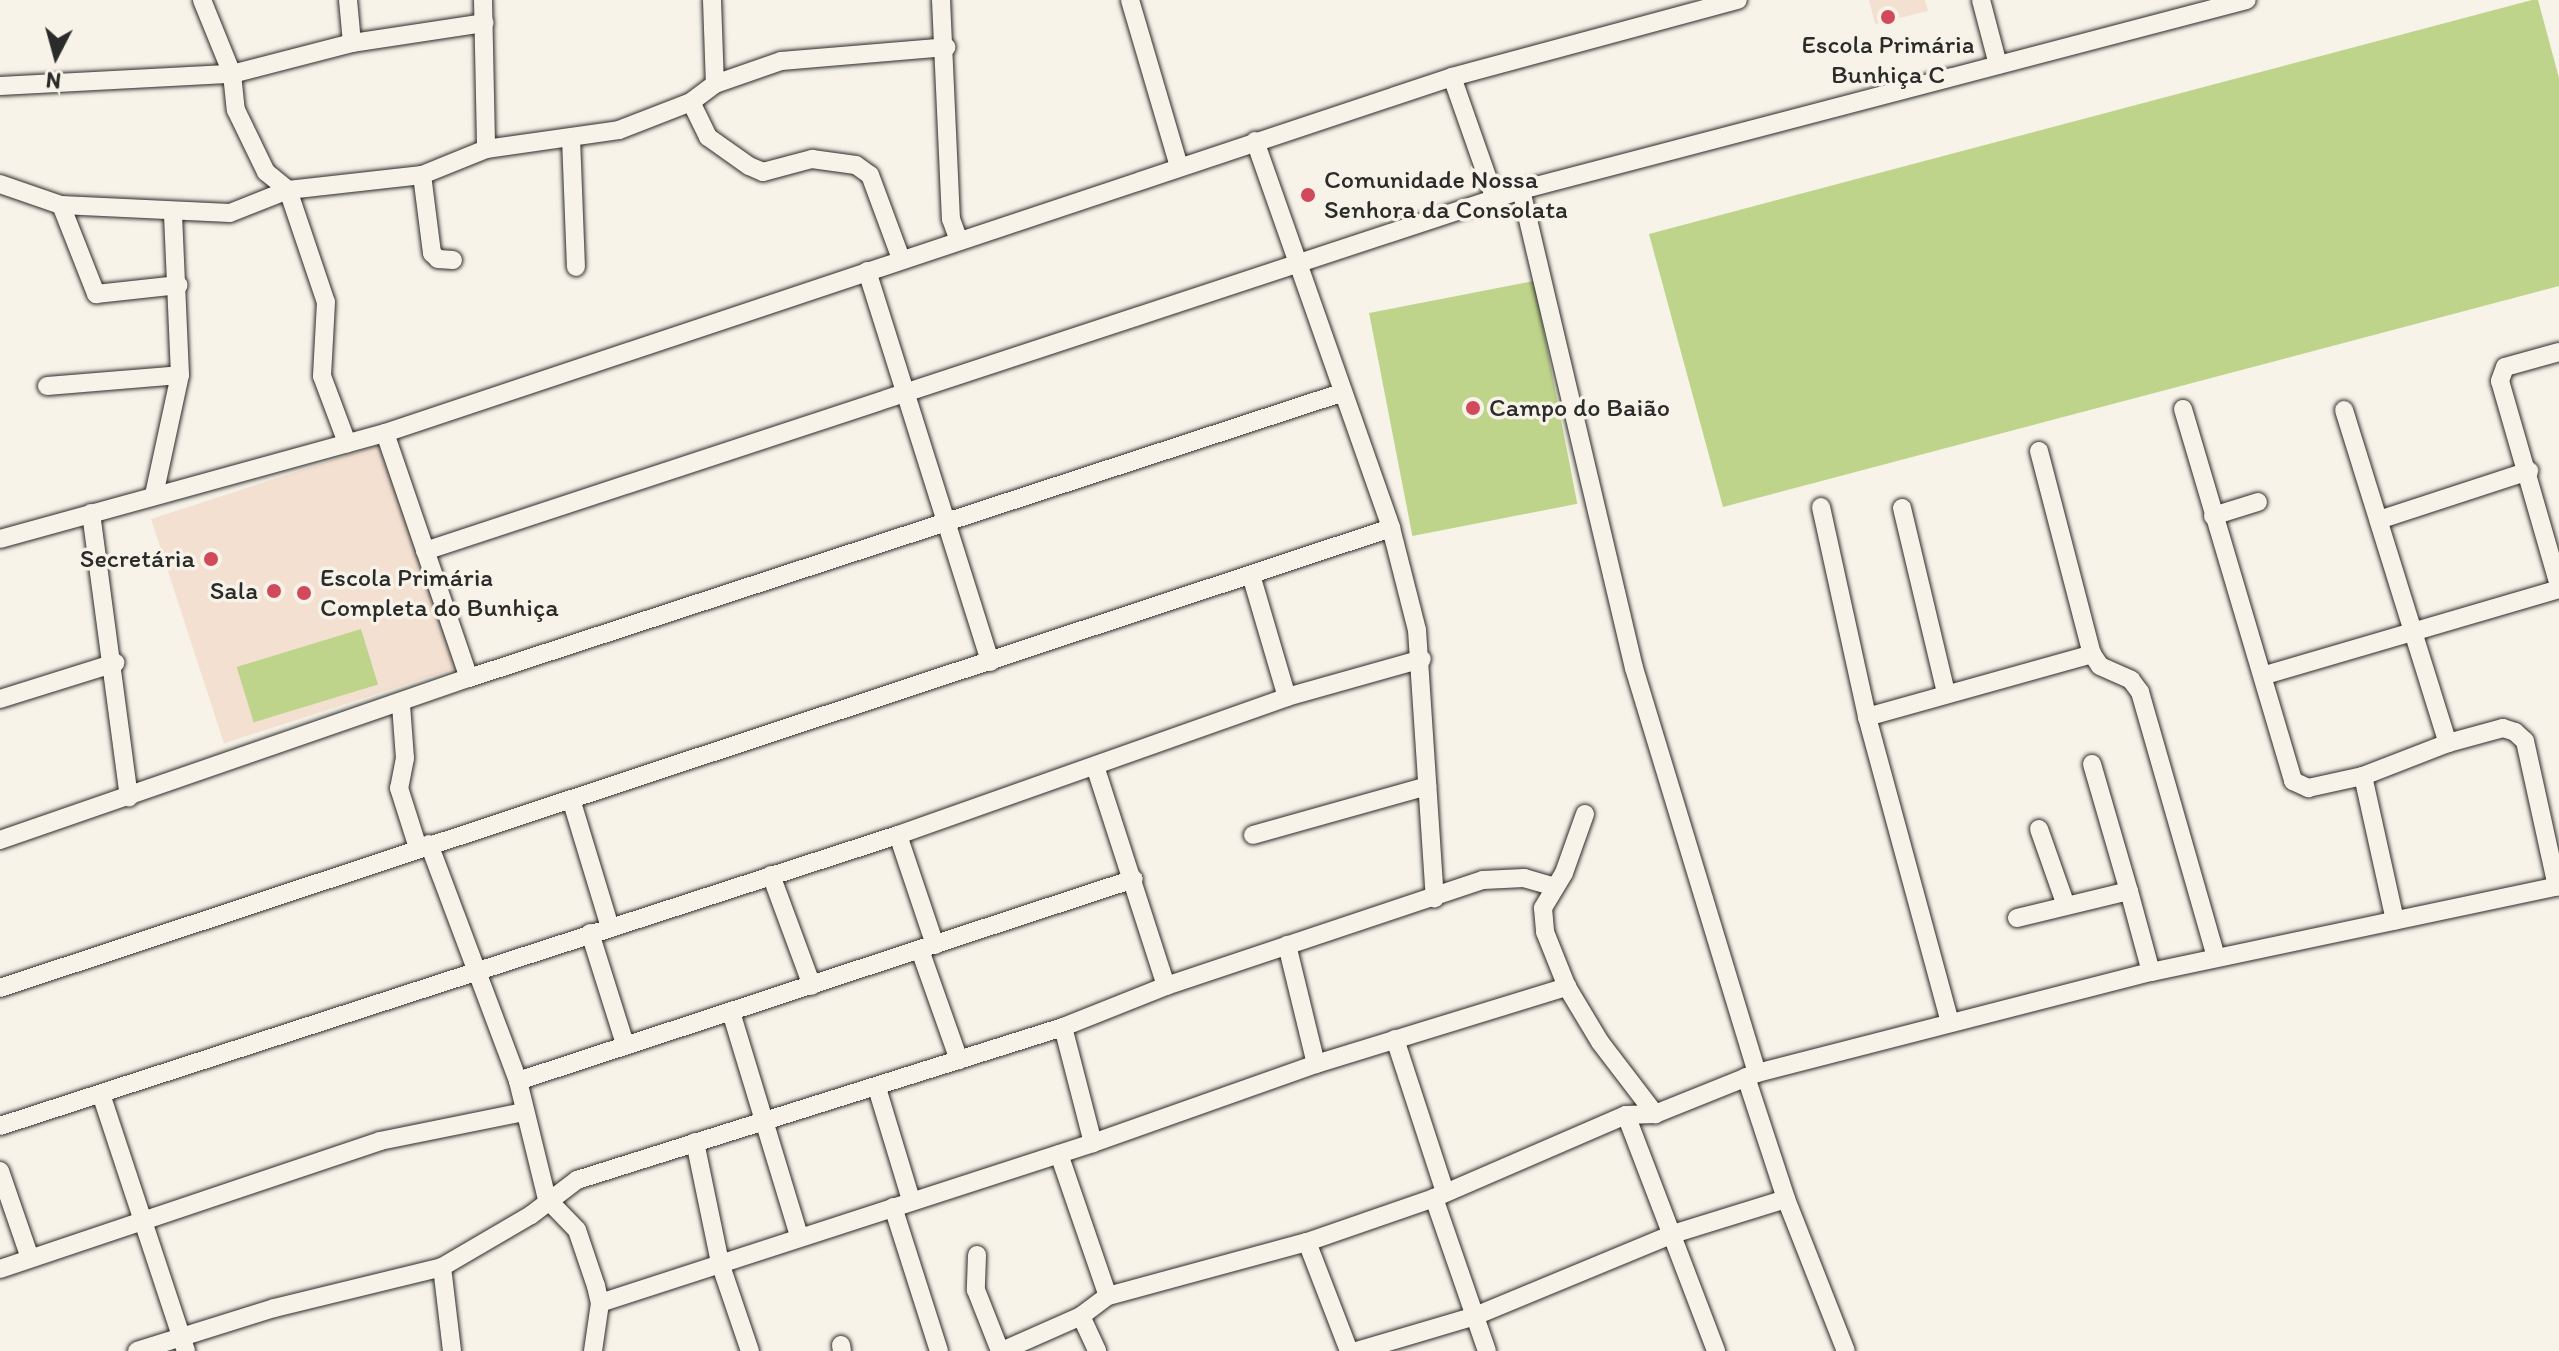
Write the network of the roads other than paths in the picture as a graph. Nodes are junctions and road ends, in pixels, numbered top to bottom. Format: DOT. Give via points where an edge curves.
graph roads {
  1 [pos="202,0"];
  2 [pos="348,0"];
  3 [pos="483,0"];
  4 [pos="712,0"];
  5 [pos="941,0"];
  6 [pos="1130,0"];
  7 [pos="1738,0"];
  8 [pos="1981,0"];
  9 [pos="2247,0"];
  10 [pos="484,23"];
  11 [pos="352,43"];
  12 [pos="946,47"];
  13 [pos="1998,65"];
  14 [pos="232,74"];
  15 [pos="1452,77"];
  16 [pos="715,84"];
  17 [pos="0,86"];
  18 [pos="691,102"];
  19 [pos="571,138"];
  20 [pos="1255,141"];
  21 [pos="486,149"];
  22 [pos="1179,166"];
  23 [pos="422,175"];
  24 [pos="0,184"];
  25 [pos="288,190"];
  26 [pos="1521,190"];
  27 [pos="1495,199"];
  28 [pos="61,205"];
  29 [pos="173,212"];
  30 [pos="958,238"];
  31 [pos="901,259"];
  32 [pos="453,260"];
  33 [pos="1299,264"];
  34 [pos="576,267"];
  35 [pos="867,271"];
  36 [pos="179,285"];
  37 [pos="2559,352"];
  38 [pos="180,375"];
  39 [pos="47,386"];
  40 [pos="1341,393"];
  41 [pos="903,396"];
  42 [pos="2183,409"];
  43 [pos="2344,410"];
  44 [pos="385,433"];
  45 [pos="347,443"];
  46 [pos="2039,451"];
  47 [pos="2529,471"];
  48 [pos="154,495"];
  49 [pos="2258,502"];
  50 [pos="1821,507"];
  51 [pos="1902,508"];
  52 [pos="91,513"];
  53 [pos="2213,516"];
  54 [pos="2382,519"];
  55 [pos="944,521"];
  56 [pos="1391,528"];
  57 [pos="0,539"];
  58 [pos="425,551"];
  59 [pos="1251,575"];
  60 [pos="2559,587"];
  61 [pos="2412,634"];
  62 [pos="2092,654"];
  63 [pos="1422,659"];
  64 [pos="990,662"];
  65 [pos="115,663"];
  66 [pos="2265,675"];
  67 [pos="469,678"];
  68 [pos="1946,692"];
  69 [pos="1287,697"];
  70 [pos="0,699"];
  71 [pos="401,705"];
  72 [pos="1867,717"];
  73 [pos="2448,743"];
  74 [pos="2092,764"];
  75 [pos="1095,766"];
  76 [pos="2363,776"];
  77 [pos="1427,786"];
  78 [pos="129,797"];
  79 [pos="571,799"];
  80 [pos="1585,814"];
  81 [pos="2039,829"];
  82 [pos="898,835"];
  83 [pos="1253,835"];
  84 [pos="0,840"];
  85 [pos="424,846"];
  86 [pos="771,875"];
  87 [pos="1134,879"];
  88 [pos="2558,886"];
  89 [pos="1555,887"];
  90 [pos="2129,891"];
  91 [pos="1435,898"];
  92 [pos="2065,903"];
  93 [pos="2017,918"];
  94 [pos="2395,920"];
  95 [pos="610,927"];
  96 [pos="590,933"];
  97 [pos="1287,945"];
  98 [pos="928,948"];
  99 [pos="2216,957"];
  100 [pos="475,968"];
  101 [pos="2151,972"];
  102 [pos="812,986"];
  103 [pos="1166,986"];
  104 [pos="1567,987"];
  105 [pos="0,988"];
  106 [pos="731,1012"];
  107 [pos="1950,1023"];
  108 [pos="1063,1027"];
  109 [pos="1395,1039"];
  110 [pos="625,1044"];
  111 [pos="959,1060"];
  112 [pos="1316,1064"];
  113 [pos="1752,1075"];
  114 [pos="518,1081"];
  115 [pos="877,1088"];
  116 [pos="101,1094"];
  117 [pos="524,1112"];
  118 [pos="1655,1114"];
  119 [pos="1626,1115"];
  120 [pos="766,1122"];
  121 [pos="0,1126"];
  122 [pos="695,1142"];
  123 [pos="1093,1143"];
  124 [pos="1059,1154"];
  125 [pos="0,1171"];
  126 [pos="1439,1195"];
  127 [pos="547,1199"];
  128 [pos="1786,1199"];
  129 [pos="902,1204"];
  130 [pos="143,1222"];
  131 [pos="1673,1234"];
  132 [pos="799,1236"];
  133 [pos="1307,1242"];
  134 [pos="977,1255"];
  135 [pos="30,1258"];
  136 [pos="720,1263"];
  137 [pos="442,1267"];
  138 [pos="0,1269"];
  139 [pos="1108,1296"];
  140 [pos="600,1303"];
  141 [pos="1081,1316"];
  142 [pos="1475,1316"];
  143 [pos="184,1344"];
  144 [pos="137,1351"];
  145 [pos="452,1351"];
  146 [pos="593,1351"];
  147 [pos="750,1351"];
  148 [pos="939,1351"];
  149 [pos="1001,1351"];
  150 [pos="1097,1351"];
  151 [pos="1349,1351"];
  152 [pos="1357,1351"];
  153 [pos="1487,1351"];
  154 [pos="1716,1351"];
  155 [pos="1846,1351"];
  1 -- 14 [label="street"];
  2 -- 11 [label="street"];
  3 -- 10 [label="street"];
  4 -- 16 [label="street"];
  5 -- 12 [label="street"];
  6 -- 22 [label="street"];
  7 -- 15 [label="street"];
  8 -- 13 [label="street"];
  9 -- 13 [label="street"];
  10 -- 11 [label="street"];
  10 -- 21 [label="street"];
  11 -- 14 [label="street"];
  12 -- 16 [label="street" via="781,61"];
  12 -- 30 [label="street" via="951,219"];
  13 -- 26 [label="street"];
  14 -- 17 [label="street"];
  14 -- 25 [label="street" via="236,110 251,146 266,172"];
  15 -- 20 [label="street"];
  15 -- 27 [label="street"];
  16 -- 18 [label="street"];
  18 -- 19 [label="street" via="619,130"];
  18 -- 31 [label="street" via="708,137 763,172 812,159 856,165 870,175"];
  19 -- 21 [label="street"];
  19 -- 34 [label="street"];
  20 -- 22 [label="street"];
  20 -- 33 [label="street"];
  21 -- 23 [label="street"];
  22 -- 30 [label="street"];
  23 -- 25 [label="street"];
  23 -- 32 [label="street" via="432,253"];
  24 -- 28 [label="street"];
  25 -- 29 [label="street" via="230,213"];
  25 -- 45 [label="street" via="326,302 322,376"];
  26 -- 27 [label="street"];
  26 -- 113 [label="street" via="1634,668"];
  27 -- 33 [label="street"];
  28 -- 29 [label="street"];
  28 -- 36 [label="street" via="96,294"];
  29 -- 36 [label="street"];
  30 -- 31 [label="street"];
  31 -- 35 [label="street"];
  33 -- 40 [label="street"];
  33 -- 41 [label="street"];
  35 -- 41 [label="street"];
  35 -- 44 [label="street"];
  36 -- 38 [label="street"];
  37 -- 47 [label="street" via="2500,373"];
  38 -- 39 [label="street"];
  38 -- 48 [label="street"];
  40 -- 55 [label="street"];
  40 -- 56 [label="street"];
  41 -- 55 [label="street"];
  41 -- 58 [label="street"];
  42 -- 53 [label="street"];
  43 -- 54 [label="street"];
  44 -- 45 [label="street"];
  44 -- 58 [label="street"];
  45 -- 48 [label="street"];
  46 -- 62 [label="street"];
  47 -- 54 [label="street"];
  47 -- 60 [label="street"];
  48 -- 52 [label="street"];
  49 -- 53 [label="street"];
  50 -- 72 [label="street"];
  51 -- 68 [label="street"];
  52 -- 57 [label="street"];
  52 -- 65 [label="street"];
  53 -- 66 [label="street"];
  54 -- 61 [label="street"];
  55 -- 64 [label="street"];
  55 -- 67 [label="street"];
  56 -- 59 [label="street"];
  56 -- 63 [label="street"];
  58 -- 67 [label="street"];
  59 -- 64 [label="street"];
  59 -- 69 [label="street"];
  60 -- 61 [label="street"];
  61 -- 66 [label="street"];
  61 -- 73 [label="street"];
  62 -- 68 [label="street"];
  62 -- 99 [label="street" via="2100,666 2131,680 2140,692"];
  63 -- 69 [label="street"];
  63 -- 77 [label="street"];
  64 -- 79 [label="street"];
  65 -- 70 [label="street"];
  65 -- 78 [label="street"];
  66 -- 76 [label="street" via="2293,781 2308,788"];
  67 -- 71 [label="street"];
  68 -- 72 [label="street"];
  69 -- 75 [label="street"];
  71 -- 78 [label="street"];
  71 -- 85 [label="street" via="405,758 399,788"];
  72 -- 107 [label="street"];
  73 -- 76 [label="street"];
  73 -- 88 [label="street" via="2503,728 2525,741"];
  74 -- 90 [label="street"];
  75 -- 82 [label="street"];
  75 -- 87 [label="street"];
  76 -- 94 [label="street"];
  77 -- 83 [label="street"];
  77 -- 91 [label="street"];
  78 -- 84 [label="street"];
  79 -- 85 [label="street"];
  79 -- 95 [label="street"];
  80 -- 89 [label="street"];
  81 -- 92 [label="street"];
  82 -- 86 [label="street"];
  82 -- 98 [label="street"];
  85 -- 100 [label="street"];
  85 -- 105 [label="street"];
  86 -- 95 [label="street"];
  86 -- 102 [label="street"];
  87 -- 98 [label="street"];
  87 -- 103 [label="street"];
  88 -- 94 [label="street"];
  89 -- 91 [label="street" via="1524,878 1483,880"];
  89 -- 104 [label="street" via="1543,908 1545,932"];
  90 -- 92 [label="street"];
  90 -- 101 [label="street"];
  91 -- 97 [label="street"];
  92 -- 93 [label="street"];
  94 -- 99 [label="street"];
  95 -- 96 [label="street"];
  96 -- 100 [label="street"];
  96 -- 110 [label="street"];
  97 -- 103 [label="street"];
  97 -- 112 [label="street"];
  98 -- 102 [label="street"];
  98 -- 111 [label="street"];
  99 -- 101 [label="street"];
  100 -- 114 [label="street"];
  100 -- 116 [label="street" via="361,1012"];
  101 -- 107 [label="street"];
  102 -- 106 [label="street"];
  103 -- 108 [label="street"];
  104 -- 109 [label="street"];
  104 -- 118 [label="street" via="1600,1042"];
  106 -- 110 [label="street"];
  106 -- 120 [label="street"];
  107 -- 113 [label="street"];
  108 -- 111 [label="street"];
  108 -- 123 [label="street"];
  109 -- 112 [label="street"];
  109 -- 126 [label="street"];
  110 -- 114 [label="street"];
  111 -- 115 [label="street"];
  112 -- 123 [label="street"];
  113 -- 118 [label="street"];
  113 -- 128 [label="street"];
  114 -- 117 [label="street"];
  115 -- 120 [label="street"];
  115 -- 129 [label="street"];
  116 -- 121 [label="street"];
  116 -- 130 [label="street"];
  117 -- 127 [label="street"];
  117 -- 130 [label="street" via="380,1141"];
  118 -- 119 [label="street"];
  119 -- 126 [label="street"];
  119 -- 131 [label="street"];
  120 -- 122 [label="street"];
  120 -- 132 [label="street"];
  122 -- 127 [label="street" via="577,1180"];
  122 -- 136 [label="street"];
  123 -- 124 [label="street"];
  124 -- 129 [label="street"];
  124 -- 139 [label="street"];
  125 -- 135 [label="street"];
  126 -- 133 [label="street"];
  126 -- 142 [label="street"];
  127 -- 137 [label="street" via="531,1215"];
  127 -- 140 [label="street" via="577,1230"];
  128 -- 131 [label="street"];
  128 -- 155 [label="street"];
  129 -- 132 [label="street"];
  129 -- 148 [label="street"];
  130 -- 135 [label="street"];
  130 -- 143 [label="street"];
  131 -- 142 [label="street"];
  131 -- 154 [label="street"];
  132 -- 136 [label="street"];
  133 -- 139 [label="street"];
  133 -- 151 [label="street"];
  134 -- 149 [label="street" via="976,1290"];
  135 -- 138 [label="street"];
  136 -- 140 [label="street"];
  136 -- 147 [label="street"];
  137 -- 143 [label="street"];
  137 -- 145 [label="street"];
  139 -- 141 [label="street"];
  140 -- 146 [label="street"];
  141 -- 149 [label="street"];
  141 -- 150 [label="street"];
  142 -- 152 [label="street"];
  142 -- 153 [label="street"];
  143 -- 144 [label="street"];
}
